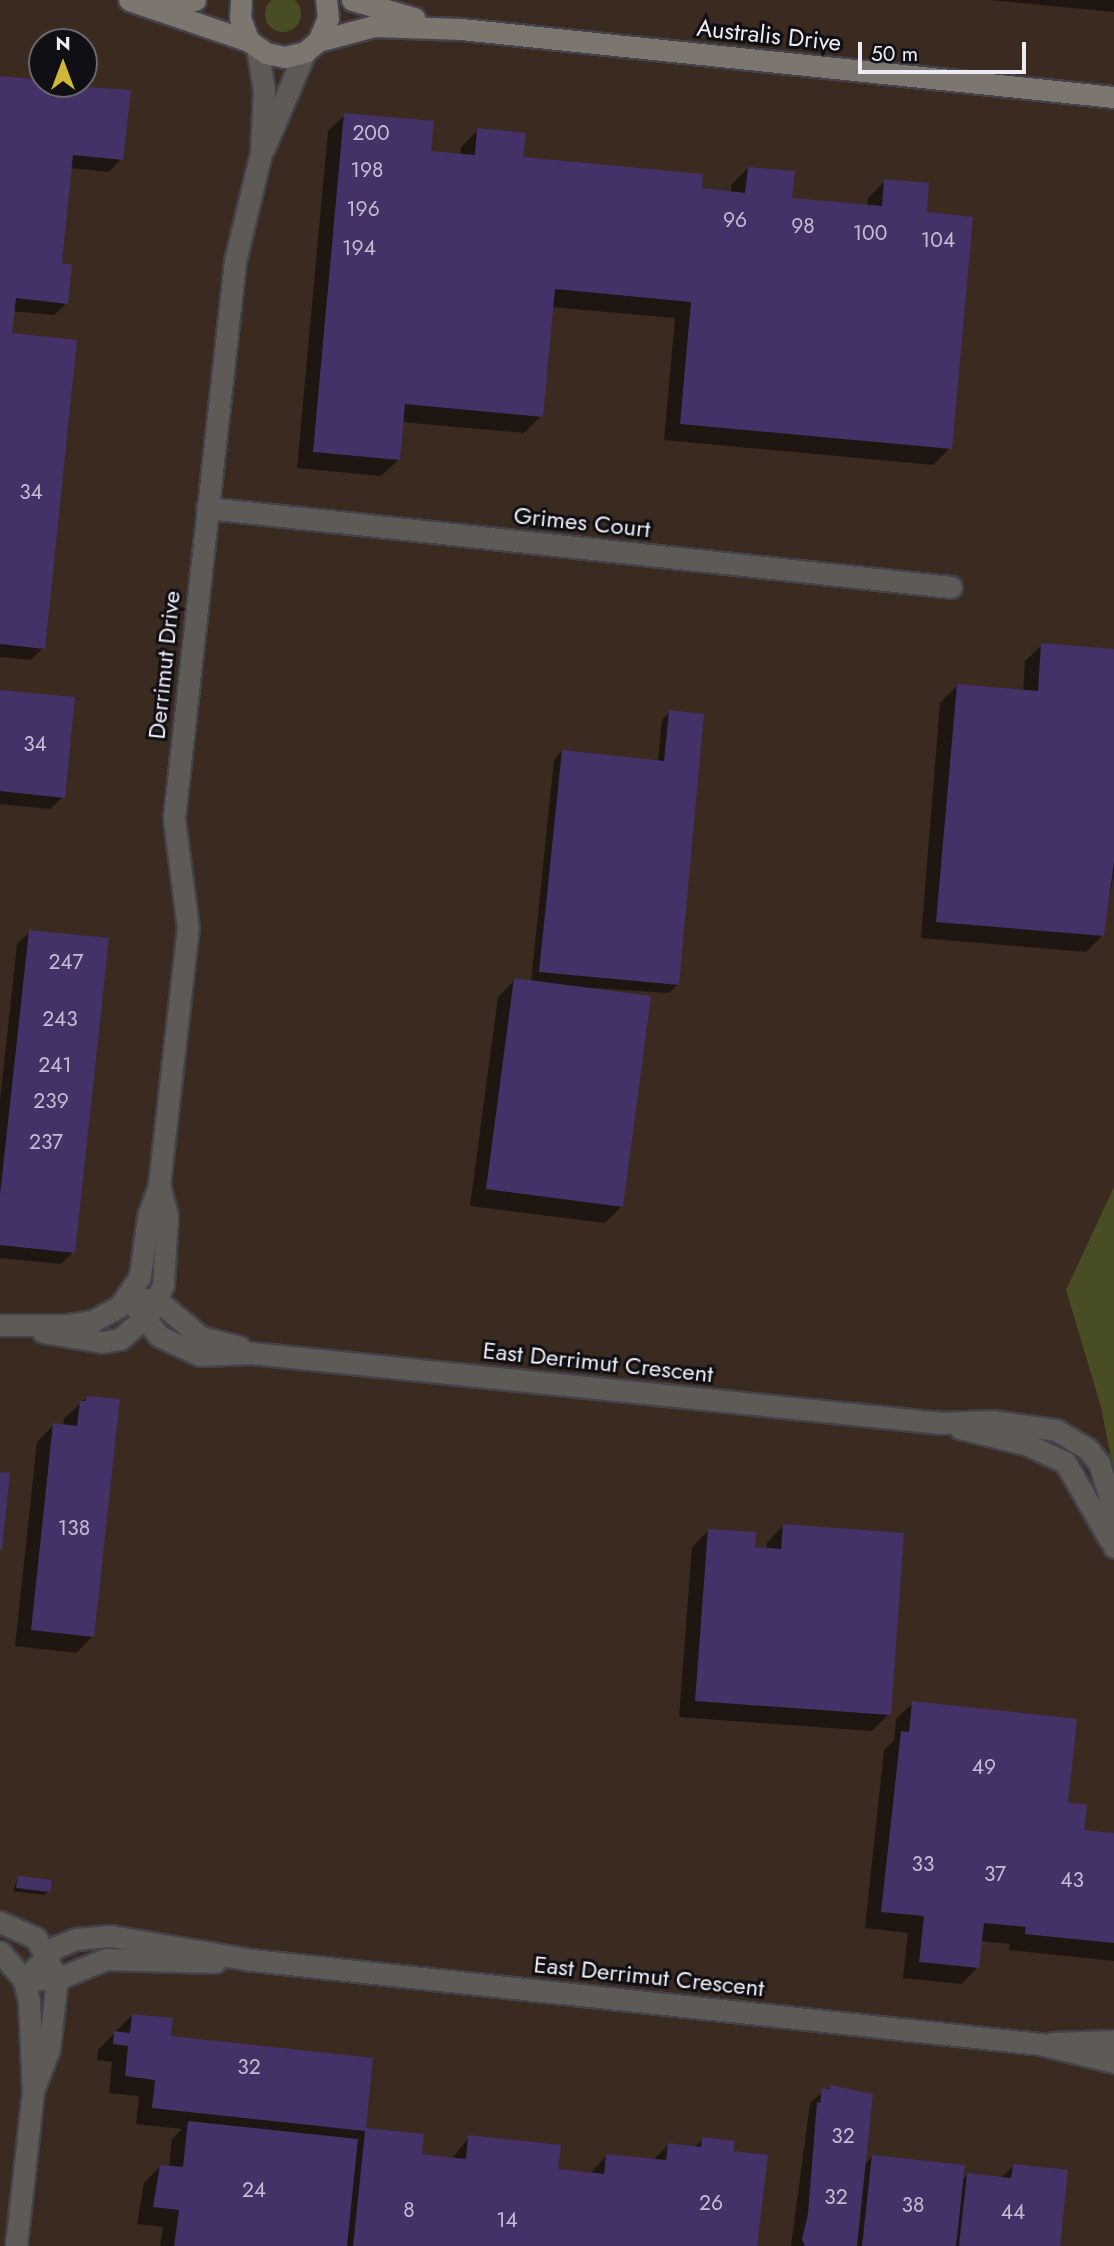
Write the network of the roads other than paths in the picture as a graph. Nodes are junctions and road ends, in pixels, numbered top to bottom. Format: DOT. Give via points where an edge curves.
graph roads {
  1 [pos="129,0"];
  2 [pos="171,0"];
  3 [pos="195,0"];
  4 [pos="241,0"];
  5 [pos="326,0"];
  6 [pos="352,0"];
  7 [pos="461,29"];
  8 [pos="253,45"];
  9 [pos="311,47"];
  10 [pos="1114,97"];
  11 [pos="261,153"];
  12 [pos="207,508"];
  13 [pos="951,587"];
  14 [pos="159,1185"];
  15 [pos="127,1297"];
  16 [pos="157,1300"];
  17 [pos="143,1321"];
  18 [pos="0,1325"];
  19 [pos="24,1327"];
  20 [pos="251,1353"];
  21 [pos="1114,1548"];
  22 [pos="0,1922"];
  23 [pos="0,1952"];
  24 [pos="47,1953"];
  25 [pos="252,1961"];
  26 [pos="57,1979"];
  27 [pos="24,1980"];
  28 [pos="1114,2041"];
  29 [pos="1040,2044"];
  30 [pos="1114,2063"];
  31 [pos="33,2091"];
  32 [pos="16,2246"];
  1 -- 8 [label="street"];
  2 -- 3 [label="street"];
  4 -- 8 [label="street" via="240,18"];
  5 -- 9 [label="street" via="328,18"];
  6 -- 7 [label="street, Australis Drive"];
  7 -- 9 [label="street, Australis Drive" via="374,26"];
  7 -- 10 [label="street, Australis Drive"];
  8 -- 9 [label="street, Australis Drive" via="285,57"];
  8 -- 11 [label="street, Derrimut Drive" via="264,90"];
  9 -- 11 [label="street, Derrimut Drive"];
  11 -- 12 [label="street, Derrimut Drive" via="234,261"];
  12 -- 13 [label="street, Grimes Court"];
  12 -- 14 [label="street, Derrimut Drive" via="174,818 187,953"];
  14 -- 15 [label="street, Derrimut Drive" via="148,1216 140,1276"];
  14 -- 16 [label="street, Derrimut Drive" via="167,1215 163,1285"];
  15 -- 16 [label="street"];
  15 -- 17 [label="street, East Derrimut Crescent"];
  15 -- 19 [label="street, Derrimut Drive" via="111,1313 93,1321"];
  16 -- 17 [label="street, Derrimut Drive"];
  16 -- 20 [label="street, East Derrimut Crescent" via="201,1337"];
  17 -- 19 [label="street, Derrimut Drive" via="120,1339 102,1342 70,1340"];
  17 -- 20 [label="street, East Derrimut Crescent" via="187,1352"];
  18 -- 19 [label="street, Derrimut Drive"];
  20 -- 21 [label="street, East Derrimut Crescent" via="941,1423 1018,1423 1072,1437 1099,1463 1112,1505"];
  22 -- 24 [label="street" via="36,1938"];
  23 -- 27 [label="street"];
  24 -- 25 [label="street, East Derrimut Crescent" via="76,1939 111,1936"];
  24 -- 26 [label="street"];
  24 -- 27 [label="street, East Derrimut Crescent"];
  25 -- 26 [label="street, East Derrimut Crescent" via="106,1959"];
  25 -- 29 [label="street, East Derrimut Crescent"];
  26 -- 27 [label="street, East Derrimut Crescent"];
  26 -- 31 [label="street" via="49,2049"];
  27 -- 31 [label="street"];
  28 -- 29 [label="street, East Derrimut Crescent"];
  29 -- 30 [label="street, East Derrimut Crescent"];
  31 -- 32 [label="street"];
}
